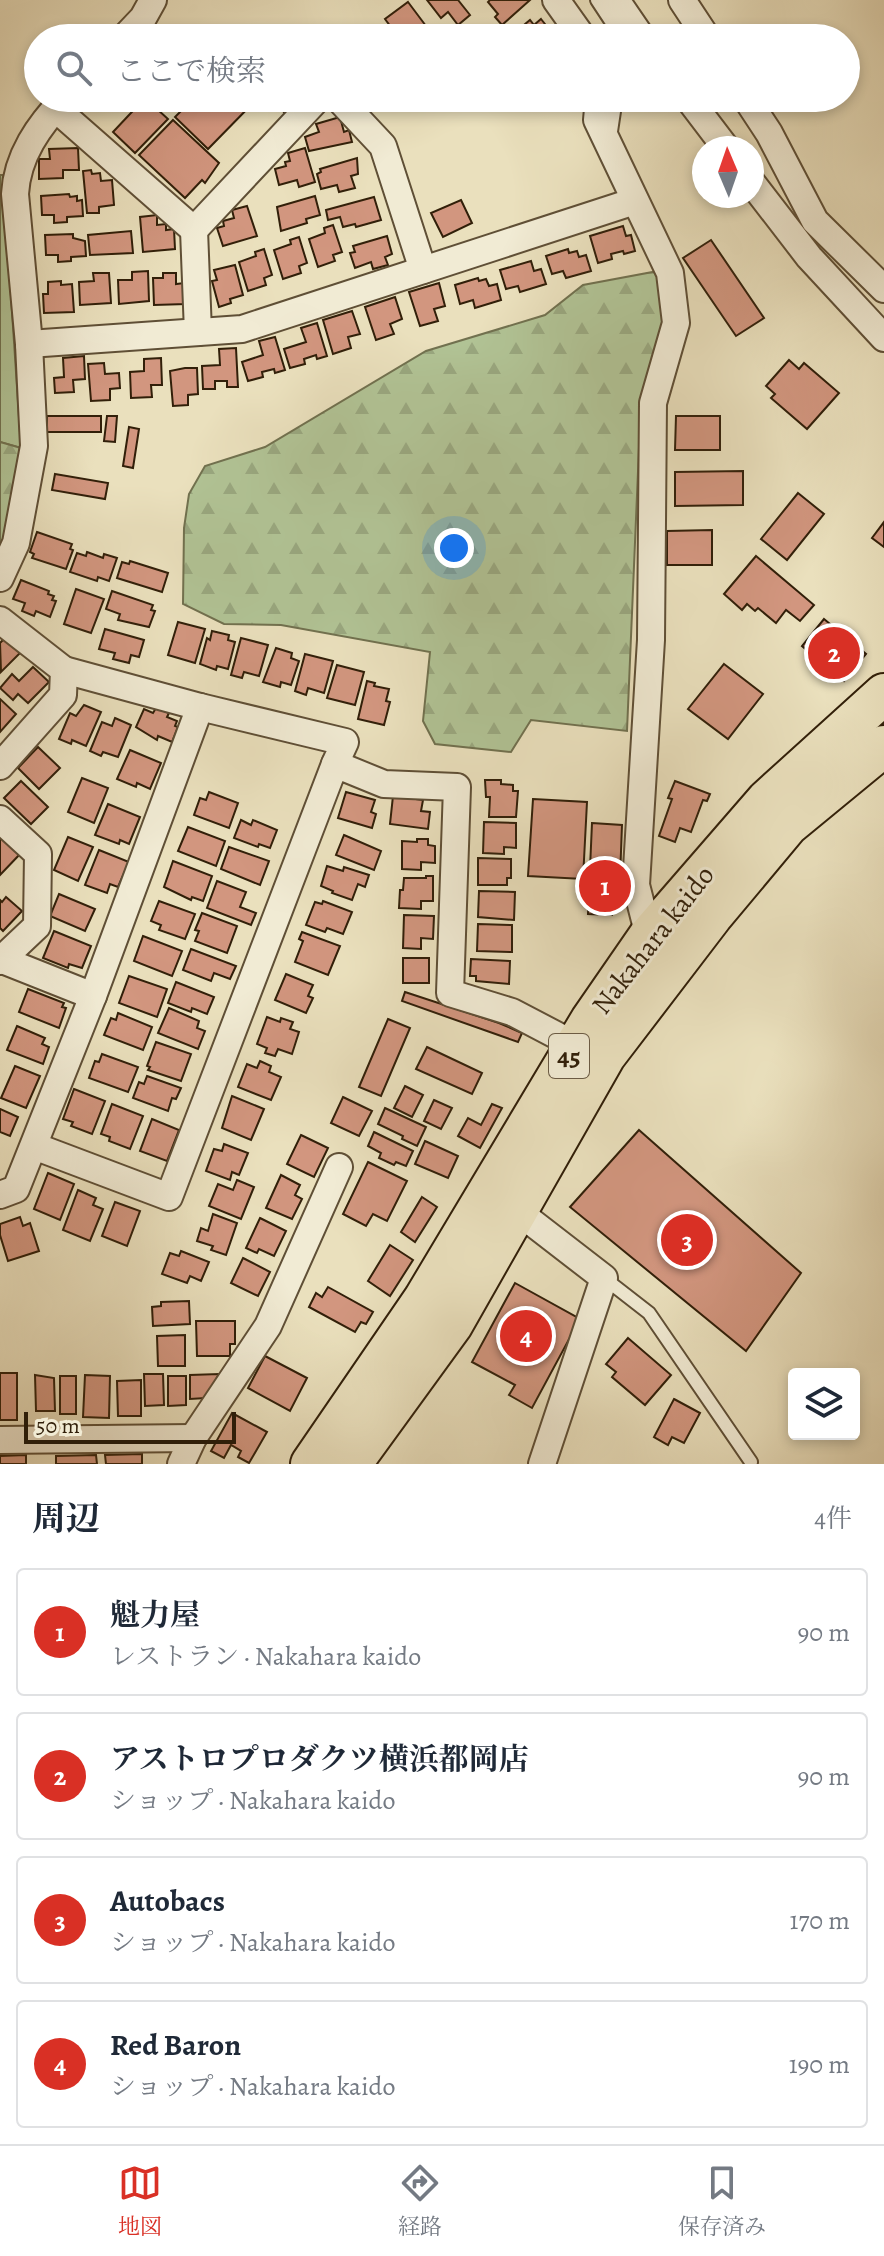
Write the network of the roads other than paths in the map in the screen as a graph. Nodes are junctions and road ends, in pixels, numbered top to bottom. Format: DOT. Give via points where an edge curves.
graph roads {
  1 [pos="153,0"];
  2 [pos="556,0"];
  3 [pos="597,0"];
  4 [pos="616,0"];
  5 [pos="682,0"];
  6 [pos="137,24"];
  7 [pos="573,24"];
  8 [pos="613,24"];
  9 [pos="632,24"];
  10 [pos="698,24"];
  11 [pos="53,112"];
  12 [pos="69,112"];
  13 [pos="305,112"];
  14 [pos="351,112"];
  15 [pos="598,112"];
  16 [pos="614,112"];
  17 [pos="699,112"];
  18 [pos="755,112"];
  19 [pos="717,136"];
  20 [pos="609,147"];
  21 [pos="764,199"];
  22 [pos="635,201"];
  23 [pos="194,230"];
  24 [pos="423,270"];
  25 [pos="884,289"];
  26 [pos="198,332"];
  27 [pos="884,338"];
  28 [pos="29,344"];
  29 [pos="0,578"];
  30 [pos="0,620"];
  31 [pos="64,670"];
  32 [pos="884,694"];
  33 [pos="200,707"];
  34 [pos="877,757"];
  35 [pos="335,764"];
  36 [pos="0,766"];
  37 [pos="0,819"];
  38 [pos="649,936"];
  39 [pos="0,960"];
  40 [pos="93,996"];
  41 [pos="575,1045"];
  42 [pos="34,1146"];
  43 [pos="339,1167"];
  44 [pos="0,1195"];
  45 [pos="502,1200"];
  46 [pos="604,1278"];
  47 [pos="193,1438"];
  48 [pos="0,1440"];
  49 [pos="751,1462"];
  50 [pos="181,1464"];
  51 [pos="311,1464"];
  52 [pos="351,1464"];
  53 [pos="542,1464"];
  1 -- 6 [label="street"];
  2 -- 7 [label="street"];
  3 -- 8 [label="lane"];
  4 -- 9 [label="street"];
  5 -- 10 [label="street"];
  11 -- 28 [label="street" via="26,149 16,175"];
  12 -- 23 [label="street"];
  13 -- 23 [label="street"];
  14 -- 24 [label="street" via="383,146"];
  15 -- 20 [label="street"];
  16 -- 20 [label="lane"];
  17 -- 19 [label="street"];
  18 -- 25 [label="street" via="815,221"];
  20 -- 22 [label="street"];
  21 -- 27 [label="street" via="809,257"];
  22 -- 24 [label="street"];
  22 -- 38 [label="street" via="670,273 676,323 653,403 651,640 636,885"];
  23 -- 26 [label="street"];
  24 -- 26 [label="street" via="242,329"];
  26 -- 28 [label="street"];
  28 -- 29 [label="street" via="34,446 16,543"];
  30 -- 31 [label="street"];
  31 -- 33 [label="street"];
  31 -- 36 [label="street" via="63,695"];
  32 -- 38 [label="main road, Nakahara kaido / 45" via="767,800"];
  33 -- 35 [label="street" via="345,742"];
  33 -- 40 [label="street"];
  34 -- 45 [label="main road, Nakahara kaido / 45" via="788,825 605,1056"];
  35 -- 41 [label="street" via="384,784 457,787 450,993 512,1012"];
  35 -- 42 [label="street" via="169,1197"];
  37 -- 39 [label="street" via="38,854 37,926"];
  38 -- 41 [label="main road, Nakahara kaido / 45"];
  39 -- 40 [label="street"];
  40 -- 42 [label="street"];
  41 -- 45 [label="main road, Nakahara kaido / 45"];
  42 -- 44 [label="street" via="16,1189"];
  43 -- 47 [label="street" via="268,1326"];
  45 -- 46 [label="street"];
  45 -- 51 [label="main road, Nakahara kaido / 45" via="424,1299"];
  45 -- 52 [label="main road, Nakahara kaido / 45" via="452,1325"];
  46 -- 49 [label="lane" via="649,1313"];
  46 -- 53 [label="street"];
  47 -- 48 [label="street"];
  47 -- 50 [label="street"];
}
